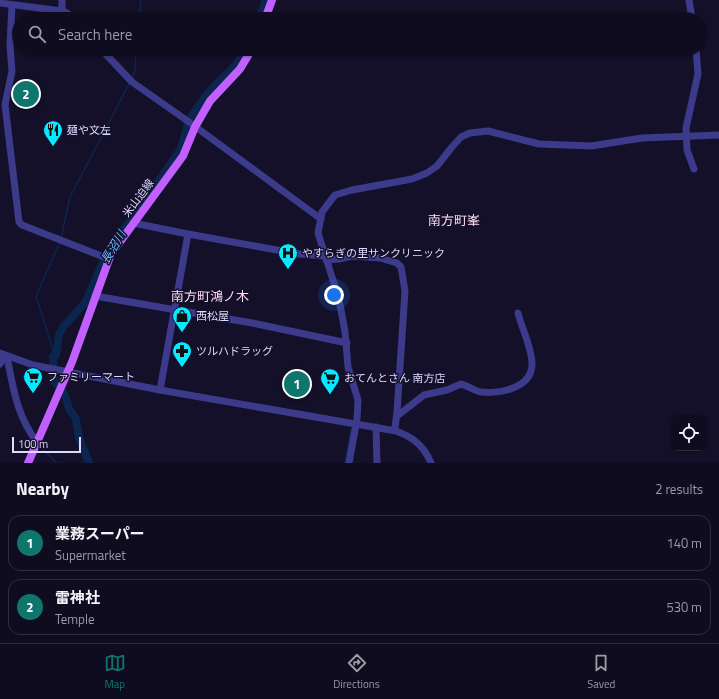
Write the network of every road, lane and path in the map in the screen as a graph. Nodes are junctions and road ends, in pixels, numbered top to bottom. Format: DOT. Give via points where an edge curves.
graph roads {
  1 [pos="62,0"];
  2 [pos="272,0"];
  3 [pos="688,0"];
  4 [pos="0,4"];
  5 [pos="12,5"];
  6 [pos="62,11"];
  7 [pos="268,12"];
  8 [pos="691,12"];
  9 [pos="108,56"];
  10 [pos="248,56"];
  11 [pos="697,56"];
  12 [pos="195,127"];
  13 [pos="719,135"];
  14 [pos="686,136"];
  15 [pos="694,169"];
  16 [pos="321,219"];
  17 [pos="133,223"];
  18 [pos="188,234"];
  19 [pos="106,258"];
  20 [pos="326,258"];
  21 [pos="95,296"];
  22 [pos="174,311"];
  23 [pos="518,313"];
  24 [pos="347,343"];
  25 [pos="3,359"];
  26 [pos="68,371"];
  27 [pos="160,390"];
  28 [pos="397,416"];
  29 [pos="356,423"];
  30 [pos="376,427"];
  31 [pos="395,428"];
  32 [pos="37,442"];
  33 [pos="28,463"];
  34 [pos="348,463"];
  35 [pos="377,463"];
  36 [pos="430,463"];
  1 -- 6 [label="street"];
  2 -- 7 [label="main road"];
  3 -- 8 [label="street"];
  4 -- 5 [label="street"];
  5 -- 6 [label="street"];
  5 -- 19 [label="street" via="12,71 5,105 19,222"];
  9 -- 12 [label="street" via="131,81"];
  10 -- 12 [label="main road, 米山迫線" via="240,70 210,101"];
  11 -- 14 [label="street" via="698,74"];
  12 -- 16 [label="street"];
  12 -- 17 [label="main road, 米山迫線" via="183,156"];
  13 -- 14 [label="street"];
  14 -- 15 [label="street" via="687,150"];
  14 -- 16 [label="street" via="642,138 591,146 539,144 488,131 470,133 457,141 433,170 412,178 335,195 322,212"];
  16 -- 20 [label="street" via="318,233"];
  17 -- 18 [label="street"];
  17 -- 19 [label="main road, 米山迫線"];
  18 -- 20 [label="street"];
  18 -- 22 [label="street"];
  19 -- 21 [label="main road, 米山迫線"];
  20 -- 24 [label="street" via="339,299"];
  20 -- 28 [label="street" via="380,258 397,263 401,267 405,291"];
  21 -- 22 [label="street"];
  21 -- 26 [label="main road, 米山迫線"];
  22 -- 24 [label="street" via="252,323"];
  22 -- 27 [label="street"];
  23 -- 28 [label="street" via="532,364 526,379 508,390 482,392 462,384 443,391 427,393"];
  24 -- 29 [label="street" via="348,367 358,400"];
  25 -- 26 [label="street"];
  25 -- 32 [label="street" via="24,422"];
  26 -- 27 [label="street"];
  26 -- 32 [label="main road, 米山迫線"];
  27 -- 29 [label="street"];
  28 -- 31 [label="street"];
  29 -- 30 [label="street"];
  29 -- 34 [label="street"];
  30 -- 35 [label="street"];
  30 -- 36 [label="street" via="396,431 412,438 424,451"];
  32 -- 33 [label="main road, 米山迫線"];
}
